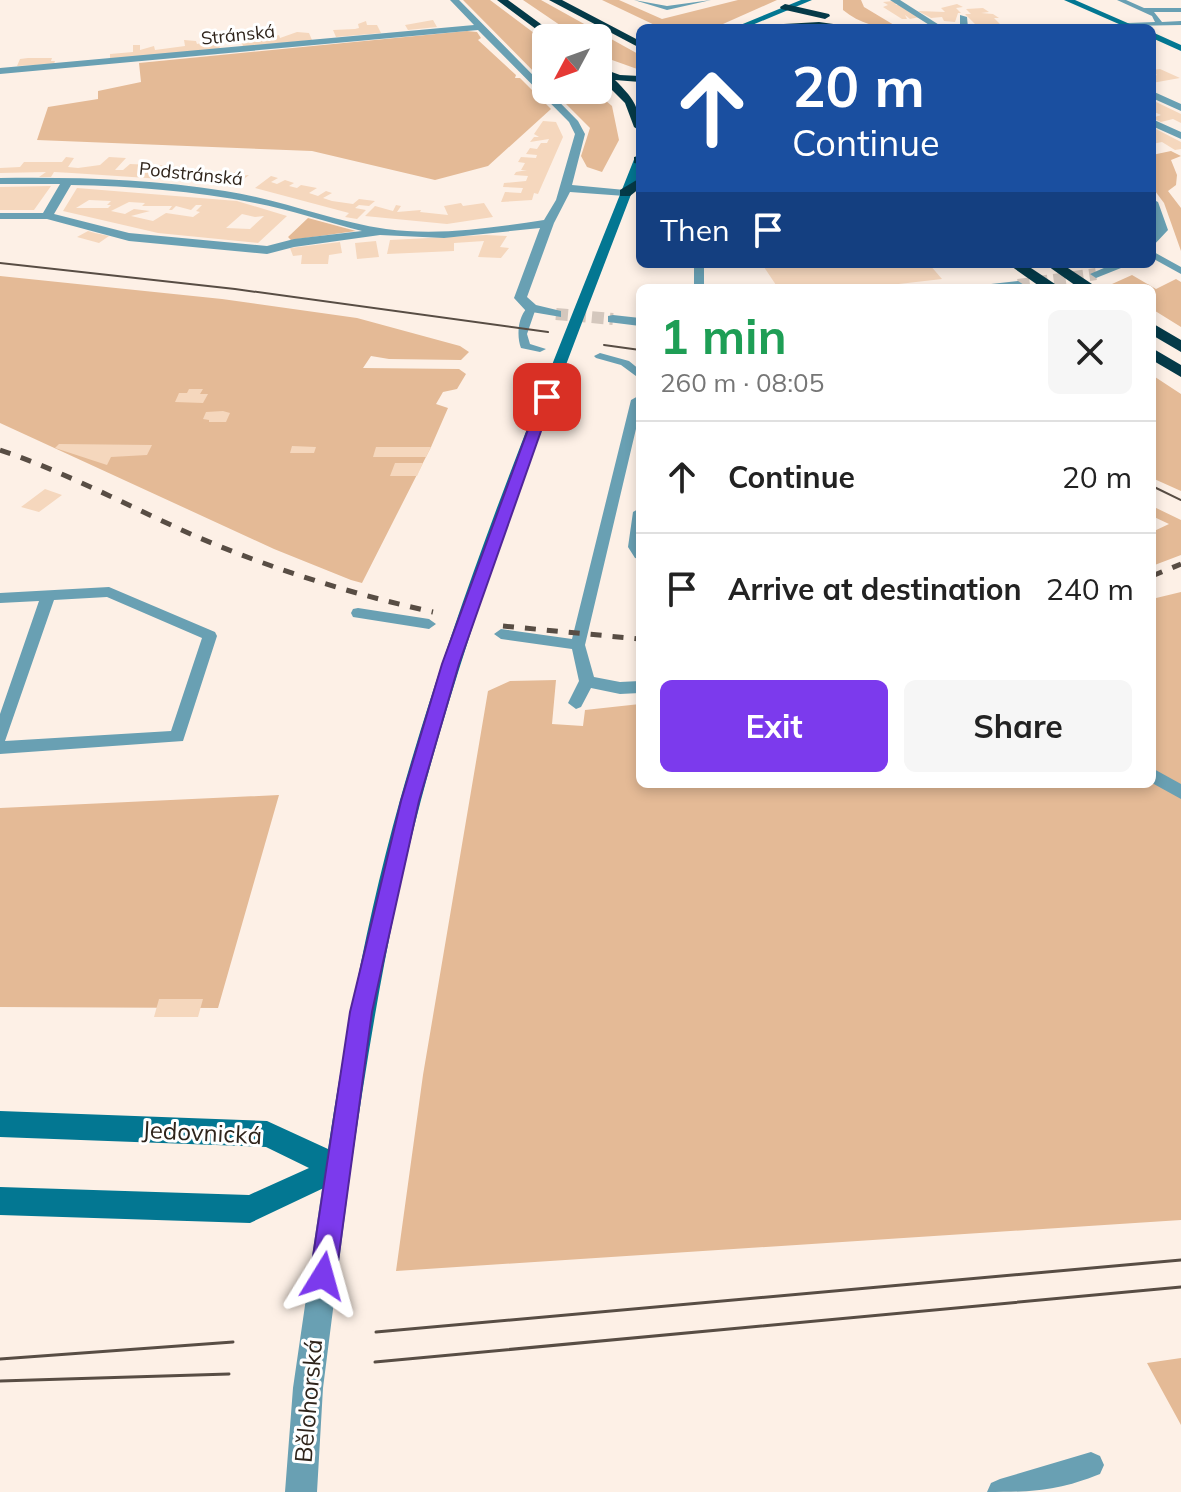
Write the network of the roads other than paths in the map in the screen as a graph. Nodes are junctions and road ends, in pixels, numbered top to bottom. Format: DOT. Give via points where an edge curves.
graph roads {
  1 [pos="454,0"];
  2 [pos="502,0"];
  3 [pos="554,0"];
  4 [pos="637,0"];
  5 [pos="708,0"];
  6 [pos="894,0"];
  7 [pos="1068,0"];
  8 [pos="1120,0"];
  9 [pos="587,3"];
  10 [pos="792,3"];
  11 [pos="830,7"];
  12 [pos="1143,10"];
  13 [pos="1181,10"];
  14 [pos="613,17"];
  15 [pos="963,17"];
  16 [pos="1159,22"];
  17 [pos="1181,23"];
  18 [pos="535,24"];
  19 [pos="733,24"];
  20 [pos="746,24"];
  21 [pos="832,24"];
  22 [pos="849,24"];
  23 [pos="853,24"];
  24 [pos="933,24"];
  25 [pos="964,24"];
  26 [pos="1127,24"];
  27 [pos="1146,24"];
  28 [pos="478,27"];
  29 [pos="1156,37"];
  30 [pos="636,43"];
  31 [pos="1181,48"];
  32 [pos="0,71"];
  33 [pos="612,75"];
  34 [pos="636,79"];
  35 [pos="612,83"];
  36 [pos="1156,96"];
  37 [pos="1181,108"];
  38 [pos="636,117"];
  39 [pos="1156,124"];
  40 [pos="1181,136"];
  41 [pos="636,168"];
  42 [pos="68,180"];
  43 [pos="0,181"];
  44 [pos="636,185"];
  45 [pos="564,188"];
  46 [pos="625,193"];
  47 [pos="308,212"];
  48 [pos="1156,213"];
  49 [pos="0,216"];
  50 [pos="47,216"];
  51 [pos="298,221"];
  52 [pos="548,223"];
  53 [pos="288,231"];
  54 [pos="385,232"];
  55 [pos="1156,238"];
  56 [pos="267,250"];
  57 [pos="1156,256"];
  58 [pos="1022,268"];
  59 [pos="1062,268"];
  60 [pos="1117,268"];
  61 [pos="1181,271"];
  62 [pos="1093,281"];
  63 [pos="1047,284"];
  64 [pos="531,308"];
  65 [pos="556,314"];
  66 [pos="613,319"];
  67 [pos="636,322"];
  68 [pos="1156,331"];
  69 [pos="1181,347"];
  70 [pos="540,349"];
  71 [pos="600,356"];
  72 [pos="1156,356"];
  73 [pos="1181,372"];
  74 [pos="636,373"];
  75 [pos="636,404"];
  76 [pos="48,596"];
  77 [pos="0,598"];
  78 [pos="358,613"];
  79 [pos="429,624"];
  80 [pos="501,634"];
  81 [pos="578,645"];
  82 [pos="587,681"];
  83 [pos="636,687"];
  84 [pos="576,703"];
  85 [pos="0,737"];
  86 [pos="0,748"];
  87 [pos="1156,777"];
  88 [pos="1181,792"];
  89 [pos="0,1124"];
  90 [pos="338,1168"];
  91 [pos="0,1201"];
  92 [pos="1091,1465"];
  93 [pos="301,1492"];
  94 [pos="1000,1492"];
  1 -- 28 [label="street"];
  2 -- 18 [label="highway"];
  3 -- 30 [label="highway"];
  4 -- 5 [label="lane" via="671,8"];
  6 -- 24 [label="street"];
  7 -- 26 [label="main road"];
  8 -- 12 [label="lane"];
  9 -- 14 [label="highway"];
  10 -- 19 [label="main road"];
  10 -- 20 [label="main road"];
  10 -- 21 [label="highway"];
  10 -- 22 [label="highway"];
  11 -- 23 [label="highway"];
  12 -- 13 [label="lane"];
  12 -- 16 [label="lane"];
  15 -- 25 [label="street"];
  16 -- 17 [label="lane"];
  16 -- 27 [label="lane"];
  28 -- 32 [label="street, Stránská"];
  28 -- 45 [label="street" via="580,134"];
  29 -- 31 [label="main road"];
  33 -- 34 [label="highway"];
  35 -- 38 [label="highway"];
  36 -- 37 [label="street"];
  39 -- 40 [label="street"];
  41 -- 46 [label="main road"];
  42 -- 43 [label="street, Podstránská"];
  42 -- 47 [label="street, Podstránská" via="195,190"];
  42 -- 50 [label="street"];
  44 -- 46 [label="highway"];
  45 -- 46 [label="street"];
  45 -- 52 [label="street"];
  46 -- 90 [label="main road" via="478,586 410,801 361,1012"];
  47 -- 51 [label="street"];
  47 -- 54 [label="street, Podstránská"];
  48 -- 55 [label="street" via="1162,230"];
  49 -- 50 [label="street, Podstránská"];
  50 -- 56 [label="street, Podstránská" via="129,237"];
  52 -- 54 [label="street, Podstránská" via="504,230"];
  52 -- 64 [label="street" via="520,298"];
  53 -- 56 [label="street"];
  54 -- 56 [label="street, Podstránská"];
  57 -- 61 [label="lane"];
  58 -- 63 [label="highway"];
  59 -- 62 [label="highway"];
  60 -- 62 [label="street"];
  64 -- 65 [label="street"];
  64 -- 70 [label="lane" via="522,334 525,346"];
  66 -- 67 [label="street"];
  68 -- 69 [label="highway"];
  71 -- 74 [label="lane" via="625,363"];
  72 -- 73 [label="highway"];
  75 -- 81 [label="lane"];
  76 -- 77 [label="lane"];
  76 -- 85 [label="lane"];
  76 -- 86 [label="lane" via="109,592 210,636 177,737"];
  78 -- 79 [label="lane"];
  80 -- 81 [label="lane"];
  81 -- 82 [label="lane"];
  82 -- 83 [label="lane"];
  82 -- 84 [label="lane"];
  87 -- 88 [label="lane"];
  89 -- 90 [label="main road, Jedovnická" via="267,1134"];
  90 -- 91 [label="main road" via="250,1209"];
  90 -- 93 [label="street, Bělohorská" via="308,1388"];
  92 -- 94 [label="lane"];
}
